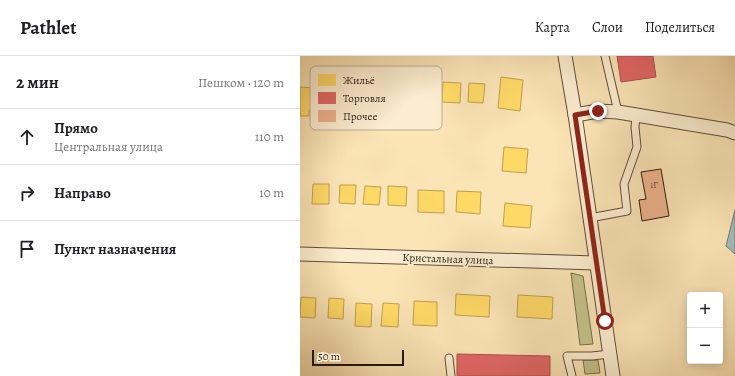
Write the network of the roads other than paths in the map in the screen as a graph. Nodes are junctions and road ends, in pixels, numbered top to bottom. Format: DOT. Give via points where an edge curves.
graph roads {
  1 [pos="565,56"];
  2 [pos="605,56"];
  3 [pos="618,112"];
  4 [pos="575,115"];
  5 [pos="636,116"];
  6 [pos="735,133"];
  7 [pos="590,218"];
  8 [pos="300,254"];
  9 [pos="596,263"];
  10 [pos="610,354"];
  11 [pos="449,358"];
  12 [pos="450,376"];
  13 [pos="572,376"];
  14 [pos="613,376"];
  1 -- 4 [label="street"];
  2 -- 3 [label="lane"];
  3 -- 4 [label="street" via="598,111"];
  3 -- 5 [label="street"];
  4 -- 7 [label="street"];
  5 -- 6 [label="street"];
  5 -- 7 [label="lane" via="637,147 624,184 627,211"];
  7 -- 9 [label="street"];
  8 -- 9 [label="street, Кристальная улица"];
  9 -- 10 [label="street"];
  10 -- 13 [label="lane" via="567,356"];
  10 -- 14 [label="street"];
  11 -- 12 [label="lane"];
}
